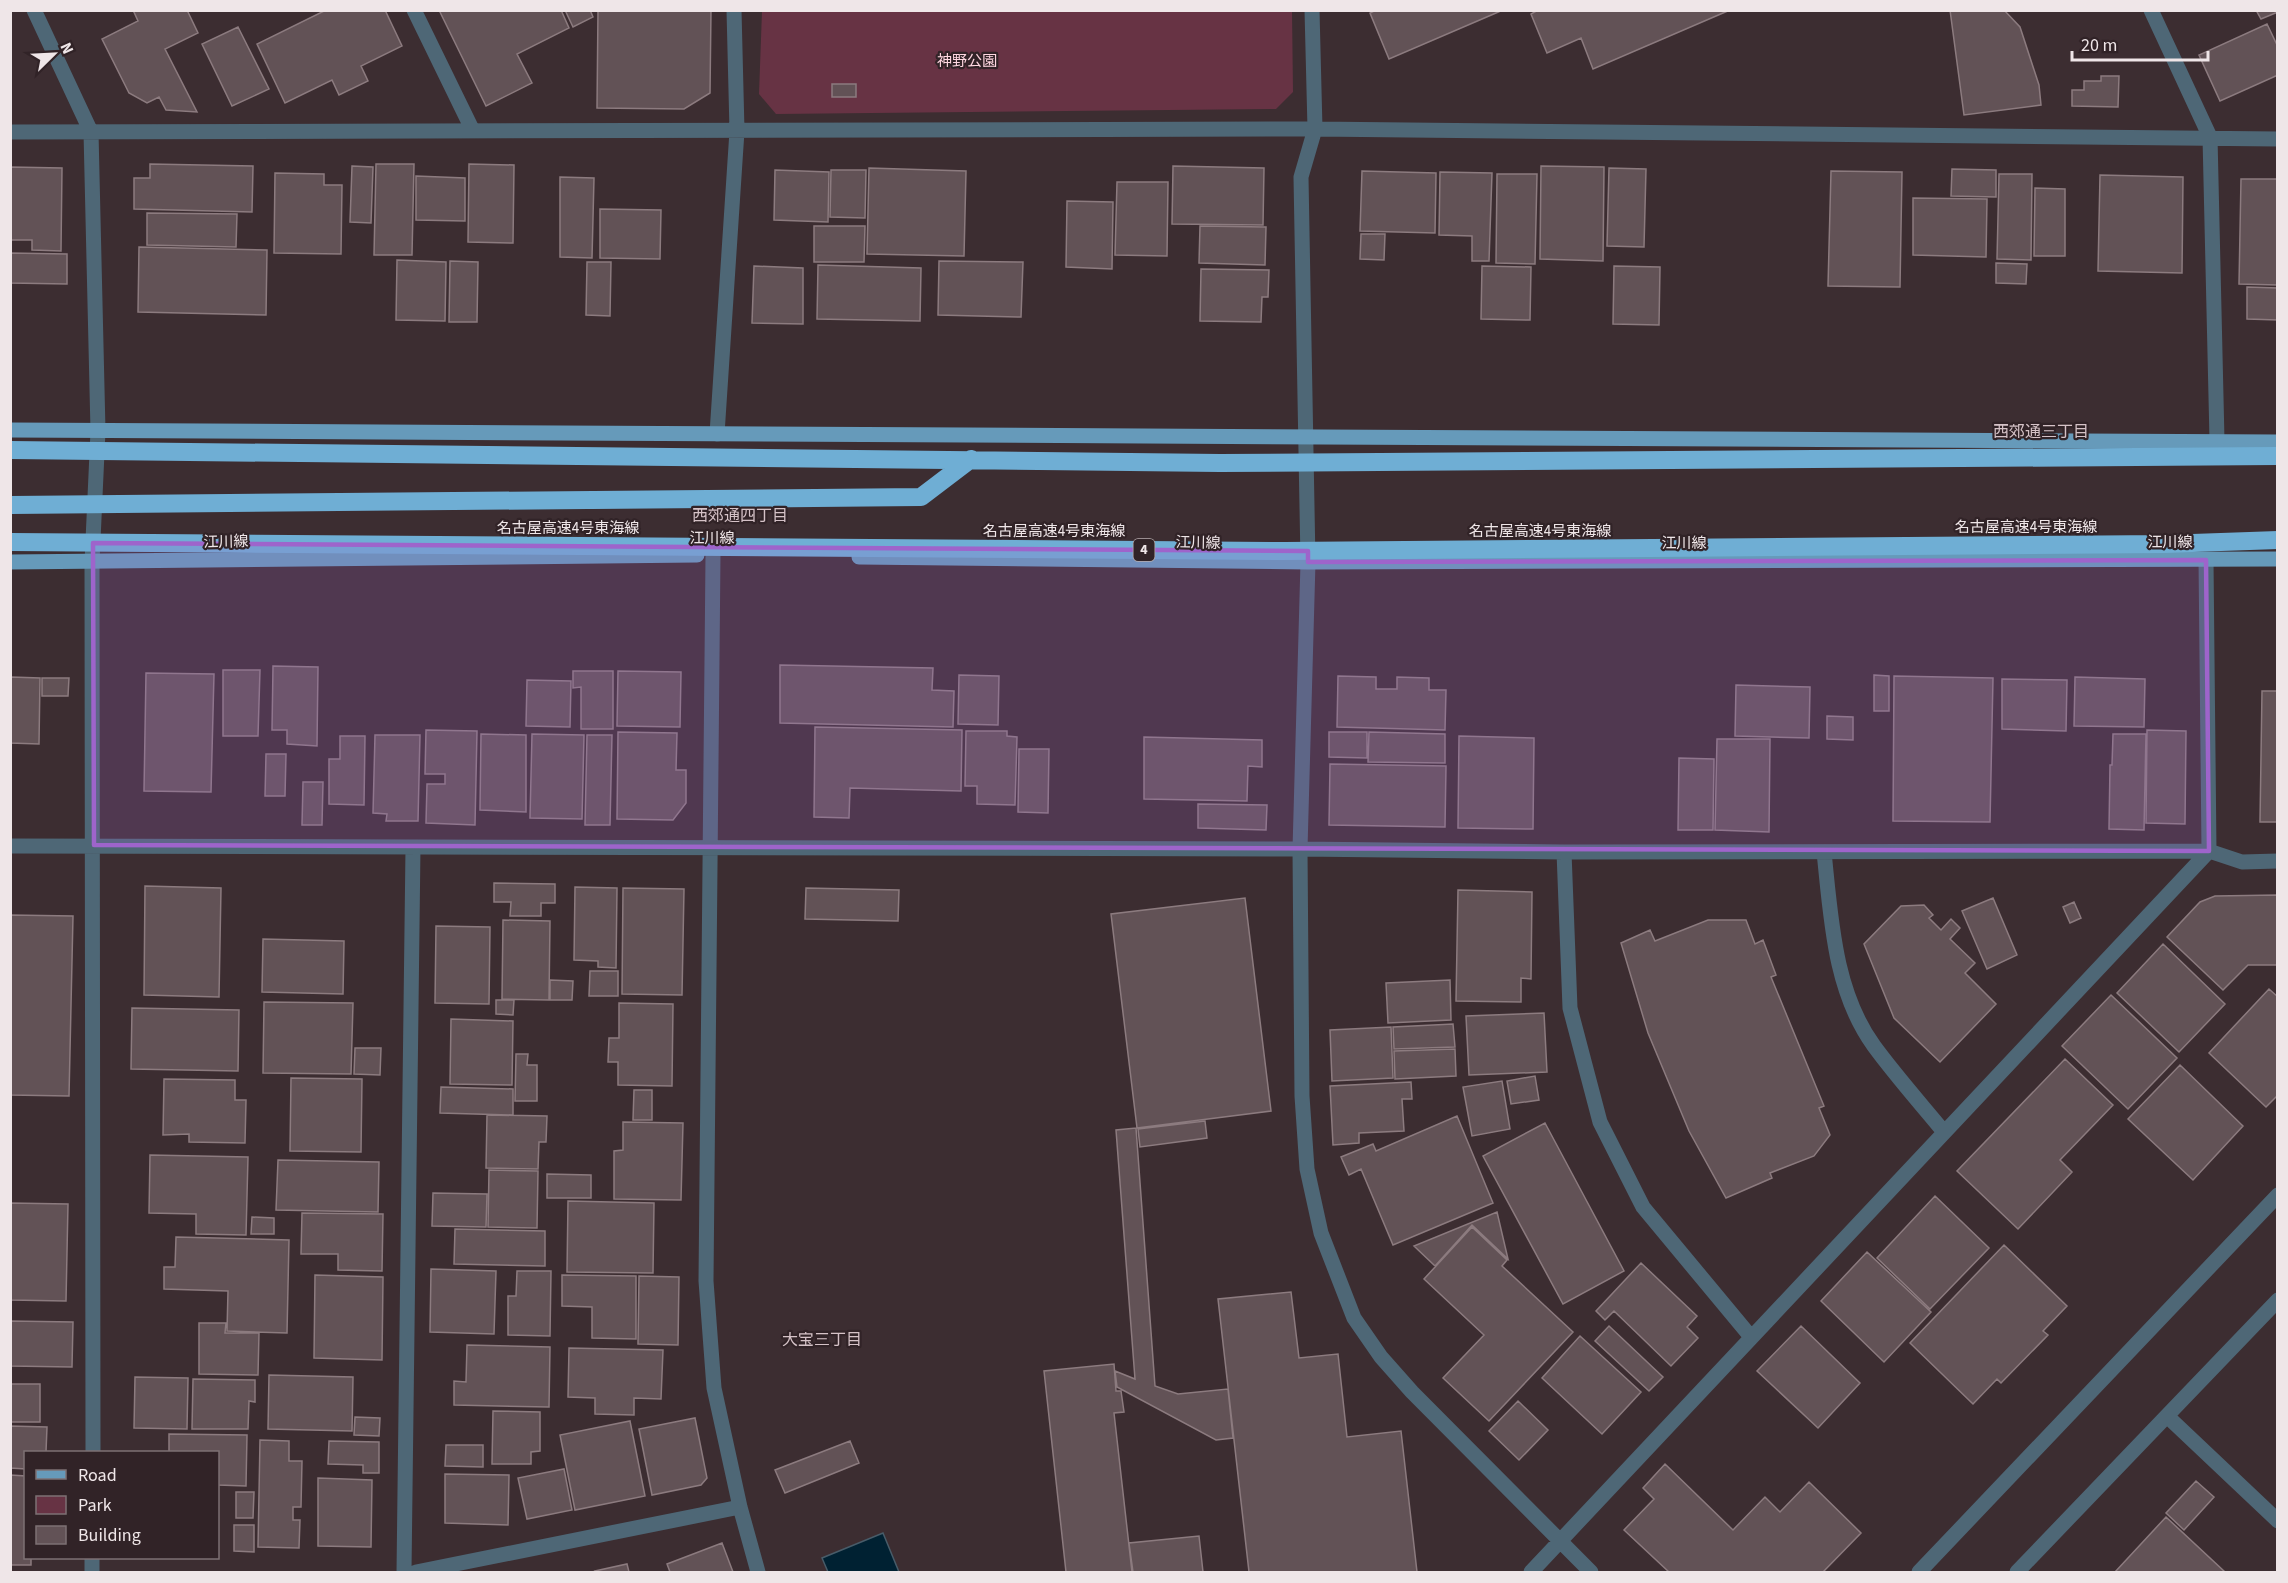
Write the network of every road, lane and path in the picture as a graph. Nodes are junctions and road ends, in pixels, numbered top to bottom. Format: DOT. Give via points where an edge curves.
graph roads {
  1 [pos="34,10"];
  2 [pos="414,10"];
  3 [pos="735,10"];
  4 [pos="1312,10"];
  5 [pos="2151,10"];
  6 [pos="1316,129"];
  7 [pos="473,131"];
  8 [pos="737,131"];
  9 [pos="10,132"];
  10 [pos="91,132"];
  11 [pos="2210,137"];
  12 [pos="2277,140"];
  13 [pos="10,430"];
  14 [pos="98,431"];
  15 [pos="717,434"];
  16 [pos="1306,438"];
  17 [pos="2217,440"];
  18 [pos="2277,442"];
  19 [pos="10,450"];
  20 [pos="2277,456"];
  21 [pos="971,459"];
  22 [pos="10,506"];
  23 [pos="2277,540"];
  24 [pos="10,542"];
  25 [pos="713,555"];
  26 [pos="2277,559"];
  27 [pos="2206,560"];
  28 [pos="10,562"];
  29 [pos="92,562"];
  30 [pos="1308,562"];
  31 [pos="94,845"];
  32 [pos="10,846"];
  33 [pos="413,847"];
  34 [pos="712,849"];
  35 [pos="1300,849"];
  36 [pos="2209,851"];
  37 [pos="1564,852"];
  38 [pos="1824,852"];
  39 [pos="2277,861"];
  40 [pos="1944,1132"];
  41 [pos="2277,1195"];
  42 [pos="2277,1300"];
  43 [pos="1751,1337"];
  44 [pos="2167,1416"];
  45 [pos="93,1451"];
  46 [pos="740,1507"];
  47 [pos="2277,1521"];
  48 [pos="1560,1542"];
  49 [pos="404,1572"];
  50 [pos="416,1572"];
  51 [pos="758,1572"];
  52 [pos="1531,1572"];
  53 [pos="1591,1572"];
  54 [pos="1918,1572"];
  55 [pos="2017,1572"];
  1 -- 10 [label="street"];
  2 -- 7 [label="street"];
  3 -- 8 [label="street"];
  4 -- 6 [label="street"];
  5 -- 11 [label="street"];
  6 -- 8 [label="street"];
  6 -- 11 [label="street"];
  6 -- 16 [label="street" via="1301,177"];
  7 -- 8 [label="street"];
  7 -- 10 [label="street"];
  8 -- 15 [label="street"];
  9 -- 10 [label="street"];
  10 -- 14 [label="street"];
  11 -- 12 [label="street"];
  11 -- 17 [label="street"];
  13 -- 14 [label="main road"];
  14 -- 15 [label="main road"];
  14 -- 29 [label="street"];
  15 -- 16 [label="main road"];
  16 -- 17 [label="main road"];
  16 -- 30 [label="street"];
  17 -- 18 [label="main road"];
  19 -- 21 [label="highway, bridge"];
  20 -- 21 [label="highway, bridge" via="1220,463"];
  21 -- 22 [label="highway, bridge" via="921,497"];
  23 -- 24 [label="highway, 名古屋高速4号東海線 / 4, bridge" via="1284,551"];
  25 -- 29 [label="main road, 江川線"];
  25 -- 30 [label="main road, 江川線"];
  25 -- 34 [label="street"];
  26 -- 27 [label="main road, 江川線"];
  27 -- 30 [label="main road, 江川線"];
  27 -- 36 [label="street"];
  28 -- 29 [label="main road, 江川線"];
  29 -- 31 [label="street"];
  30 -- 35 [label="street"];
  31 -- 32 [label="street"];
  31 -- 33 [label="street"];
  31 -- 45 [label="street"];
  33 -- 34 [label="street"];
  33 -- 49 [label="street"];
  34 -- 35 [label="street"];
  34 -- 46 [label="street" via="706,1281 714,1388"];
  35 -- 37 [label="street"];
  35 -- 48 [label="street" via="1306,1159 1336,1276 1354,1318 1381,1357"];
  36 -- 38 [label="street"];
  36 -- 39 [label="street" via="2242,862"];
  36 -- 40 [label="street"];
  37 -- 38 [label="street"];
  37 -- 43 [label="street" via="1570,1008 1600,1122 1643,1207"];
  38 -- 40 [label="street" via="1833,936 1854,1009 1873,1045"];
  40 -- 43 [label="street"];
  41 -- 54 [label="street"];
  42 -- 44 [label="street"];
  43 -- 48 [label="street"];
  44 -- 47 [label="street"];
  44 -- 55 [label="street"];
  46 -- 50 [label="street"];
  46 -- 51 [label="street"];
  48 -- 52 [label="street"];
  48 -- 53 [label="street"];
}
